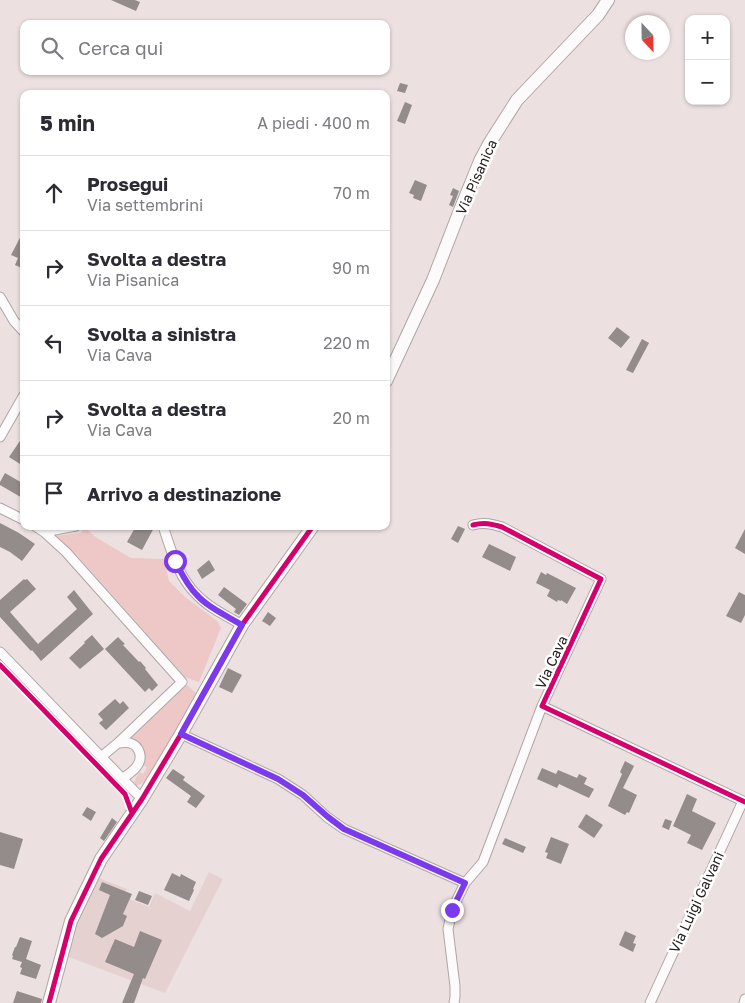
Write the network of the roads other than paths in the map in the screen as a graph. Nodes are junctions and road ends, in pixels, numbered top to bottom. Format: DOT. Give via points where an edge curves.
graph roads {
  1 [pos="608,0"];
  2 [pos="0,298"];
  3 [pos="20,328"];
  4 [pos="390,372"];
  5 [pos="20,402"];
  6 [pos="0,437"];
  7 [pos="0,508"];
  8 [pos="20,518"];
  9 [pos="473,525"];
  10 [pos="41,530"];
  11 [pos="55,530"];
  12 [pos="164,530"];
  13 [pos="310,530"];
  14 [pos="44,532"];
  15 [pos="242,625"];
  16 [pos="0,652"];
  17 [pos="542,706"];
  18 [pos="181,734"];
  19 [pos="118,743"];
  20 [pos="101,757"];
  21 [pos="122,779"];
  22 [pos="142,799"];
  23 [pos="744,801"];
  24 [pos="465,883"];
  25 [pos="745,999"];
  26 [pos="49,1003"];
  27 [pos="454,1003"];
  28 [pos="650,1003"];
  29 [pos="744,1003"];
  1 -- 4 [label="street, Via Pisanica" via="598,15 517,100 489,144 433,280"];
  2 -- 3 [label="street"];
  5 -- 6 [label="street"];
  7 -- 8 [label="street"];
  9 -- 17 [label="street, Via Cava" via="491,523 502,527 601,579"];
  10 -- 14 [label="street"];
  11 -- 14 [label="street"];
  12 -- 15 [label="street" via="187,583 205,602"];
  13 -- 15 [label="street"];
  14 -- 19 [label="street" via="66,552 182,682"];
  15 -- 18 [label="street"];
  16 -- 20 [label="street"];
  17 -- 23 [label="street, Via Cava"];
  17 -- 24 [label="street, Via Cava" via="482,862"];
  18 -- 22 [label="street"];
  18 -- 24 [label="street" via="278,779 344,829"];
  19 -- 20 [label="street"];
  19 -- 21 [label="street" via="134,745 141,755 138,766"];
  20 -- 21 [label="street"];
  21 -- 22 [label="street"];
  22 -- 26 [label="street" via="101,859 71,921"];
  23 -- 28 [label="street, Via Luigi Galvani"];
  24 -- 27 [label="street, Via Cava" via="452,910 448,929"];
  25 -- 29 [label="street"];
}
